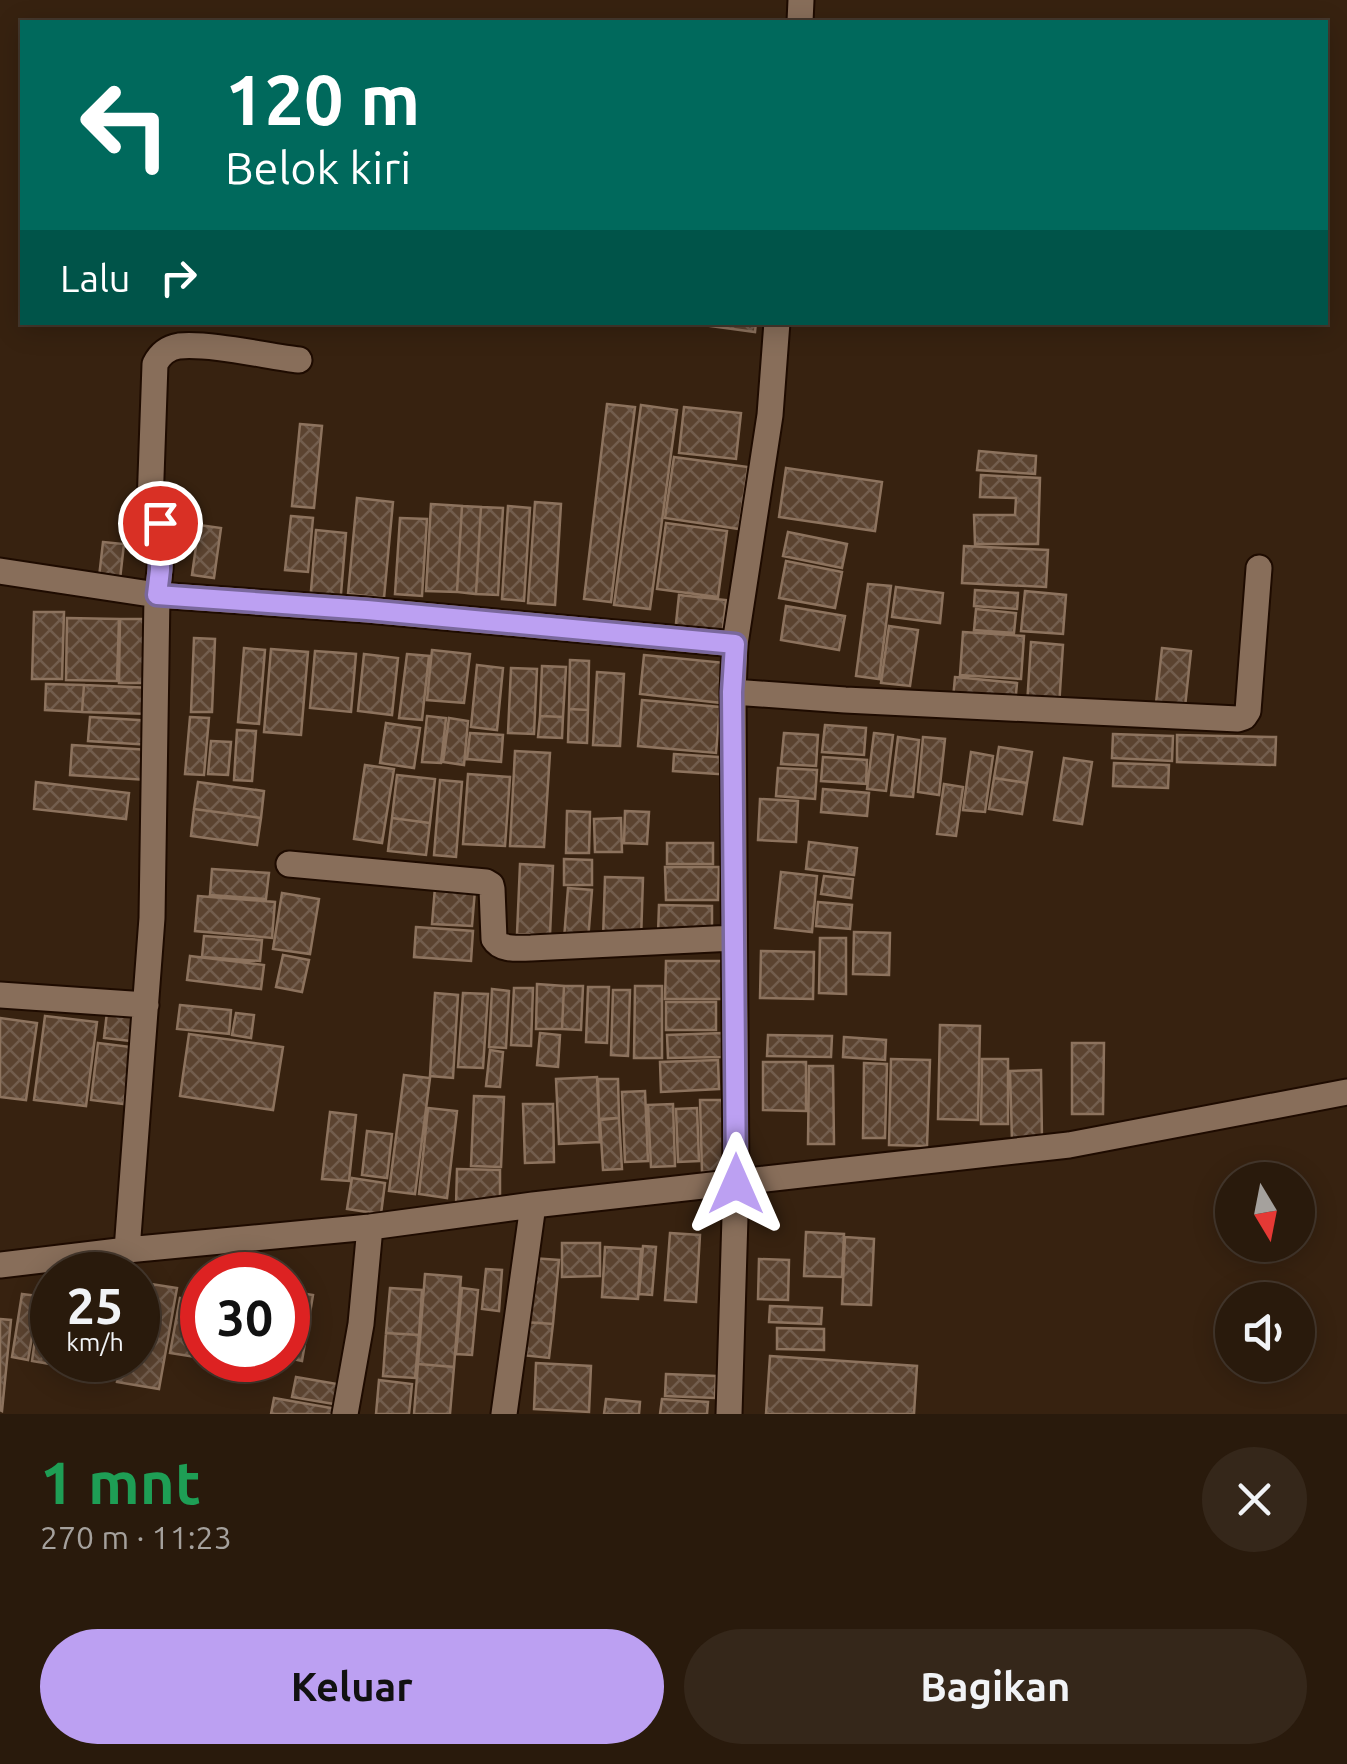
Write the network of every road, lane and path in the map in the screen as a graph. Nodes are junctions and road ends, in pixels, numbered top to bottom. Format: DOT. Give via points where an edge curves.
graph roads {
  1 [pos="777,325"];
  2 [pos="299,360"];
  3 [pos="1260,568"];
  4 [pos="0,571"];
  5 [pos="157,595"];
  6 [pos="735,644"];
  7 [pos="732,692"];
  8 [pos="289,864"];
  9 [pos="734,938"];
  10 [pos="0,995"];
  11 [pos="146,1005"];
  12 [pos="1347,1092"];
  13 [pos="736,1184"];
  14 [pos="534,1205"];
  15 [pos="370,1227"];
  16 [pos="127,1250"];
  17 [pos="0,1265"];
  18 [pos="346,1414"];
  19 [pos="504,1414"];
  20 [pos="730,1414"];
  1 -- 6 [label="street"];
  2 -- 5 [label="street" via="177,346 157,358 150,504 160,523"];
  3 -- 7 [label="street" via="1248,710 1238,719"];
  4 -- 5 [label="street"];
  5 -- 6 [label="street"];
  5 -- 11 [label="street"];
  6 -- 7 [label="street"];
  7 -- 9 [label="street"];
  8 -- 9 [label="street" via="486,882 494,938 502,947"];
  9 -- 13 [label="street"];
  10 -- 11 [label="street"];
  11 -- 16 [label="street"];
  12 -- 13 [label="street" via="1069,1145"];
  13 -- 14 [label="street"];
  13 -- 20 [label="street"];
  14 -- 15 [label="street"];
  14 -- 19 [label="street"];
  15 -- 16 [label="street"];
  15 -- 18 [label="street"];
  16 -- 17 [label="street"];
}
